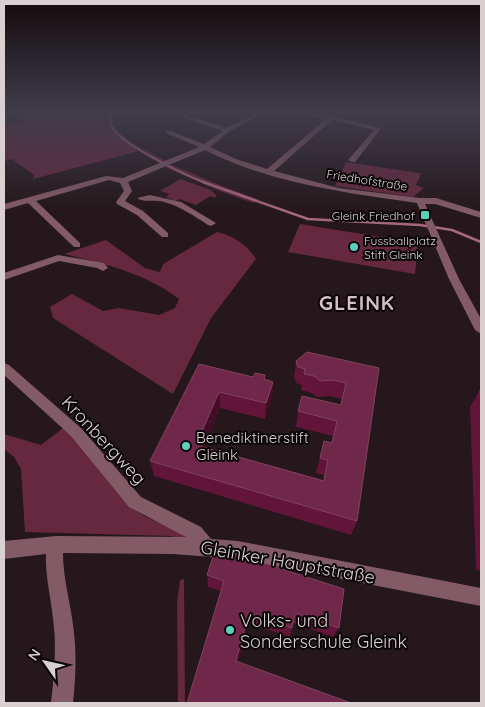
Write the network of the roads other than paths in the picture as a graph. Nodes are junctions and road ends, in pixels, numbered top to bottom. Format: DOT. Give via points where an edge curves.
graph roads {
  1 [pos="298,146"];
  2 [pos="364,146"];
  3 [pos="205,147"];
  4 [pos="352,160"];
  5 [pos="268,172"];
  6 [pos="123,181"];
  7 [pos="125,195"];
  8 [pos="142,198"];
  9 [pos="30,200"];
  10 [pos="420,201"];
  11 [pos="4,207"];
  12 [pos="129,207"];
  13 [pos="481,215"];
  14 [pos="211,223"];
  15 [pos="165,235"];
  16 [pos="77,245"];
  17 [pos="102,268"];
  18 [pos="4,277"];
  19 [pos="481,330"];
  20 [pos="4,368"];
  21 [pos="55,545"];
  22 [pos="206,546"];
  23 [pos="4,550"];
  24 [pos="481,597"];
  25 [pos="62,703"];
  1 -- 5 [label="street"];
  2 -- 4 [label="street"];
  3 -- 5 [label="street, Friedhofstraße" via="233,161"];
  3 -- 6 [label="street"];
  5 -- 10 [label="street, Friedhofstraße" via="339,190"];
  6 -- 7 [label="street" via="128,190"];
  6 -- 9 [label="street" via="109,178"];
  7 -- 8 [label="street"];
  7 -- 12 [label="street" via="120,202"];
  8 -- 12 [label="street"];
  8 -- 14 [label="street" via="165,199"];
  9 -- 11 [label="street"];
  9 -- 16 [label="street"];
  10 -- 13 [label="street" via="436,201"];
  10 -- 19 [label="street, Friedhofstraße" via="454,279"];
  12 -- 15 [label="street"];
  17 -- 18 [label="street" via="58,258"];
  20 -- 22 [label="street, Kronbergweg" via="76,432 136,502 195,533"];
  21 -- 22 [label="street, Gleinker Hauptstraße"];
  21 -- 23 [label="street, Gleinker Hauptstraße"];
  21 -- 25 [label="street" via="53,559 64,630 65,686"];
  22 -- 24 [label="street, Gleinker Hauptstraße"];
}
